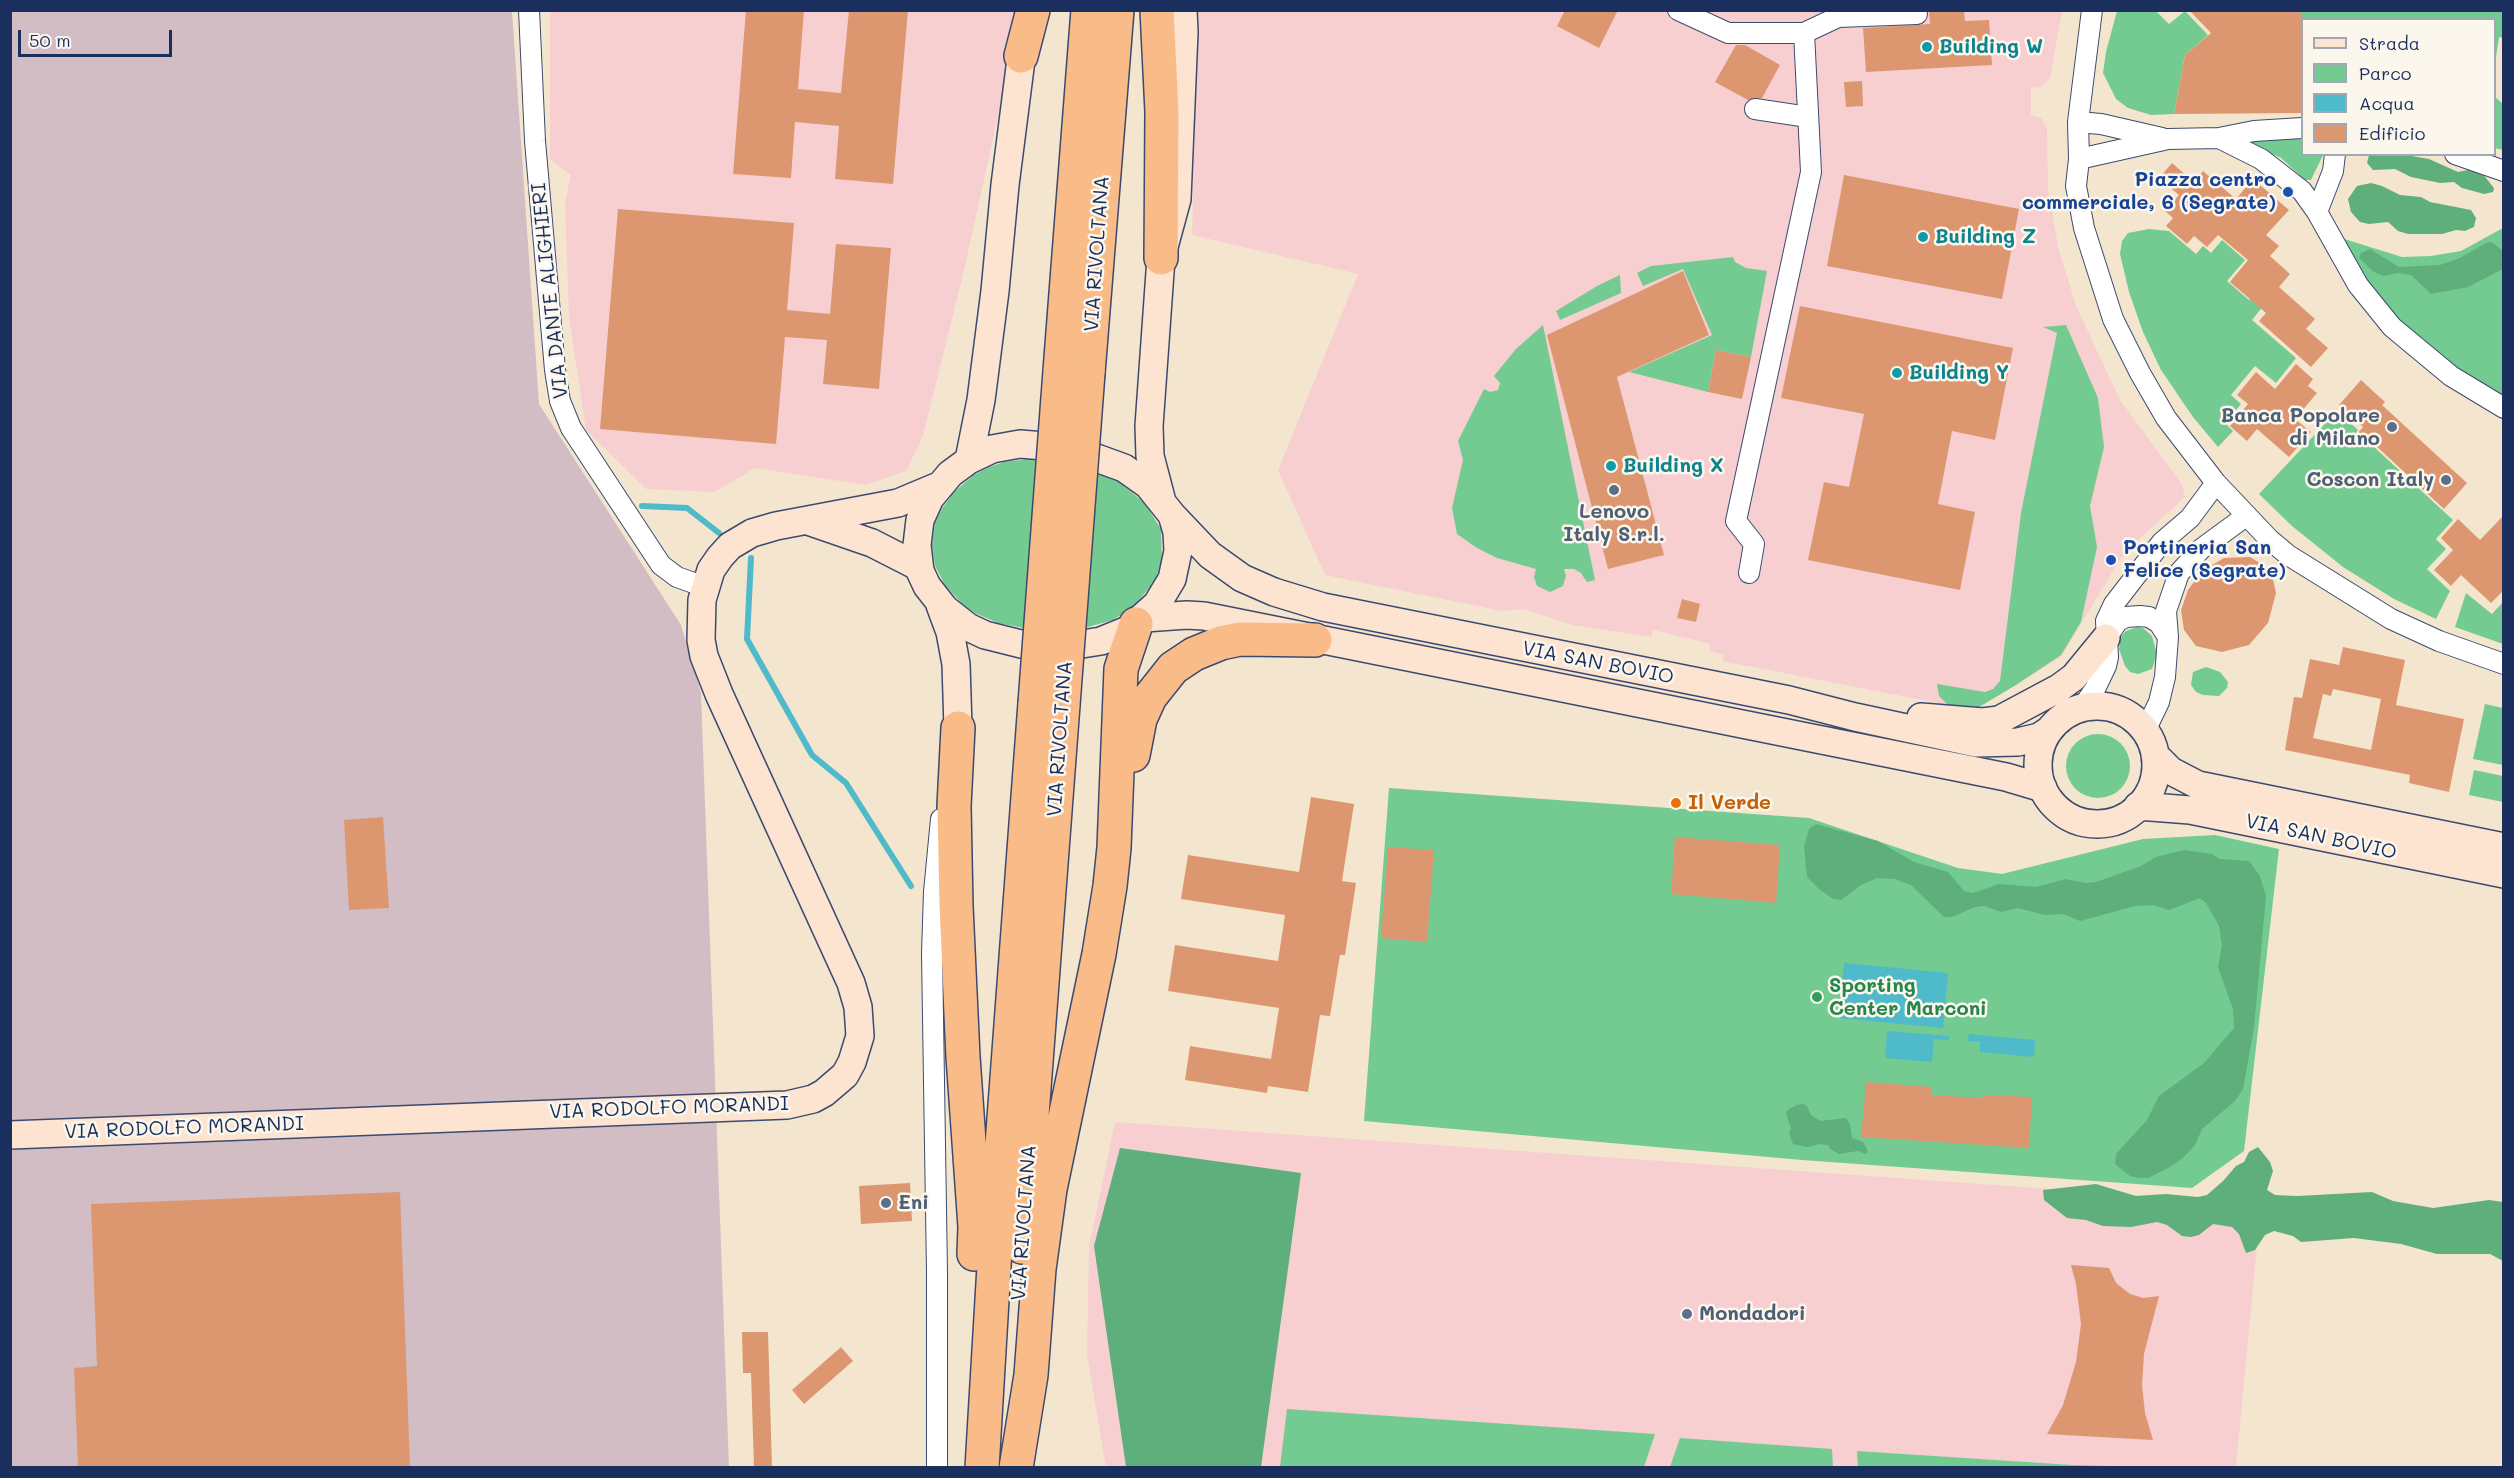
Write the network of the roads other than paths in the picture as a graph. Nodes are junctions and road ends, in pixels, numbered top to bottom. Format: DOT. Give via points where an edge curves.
graph roads {
  1 [pos="529,10"];
  2 [pos="1027,10"];
  3 [pos="1033,10"];
  4 [pos="1088,10"];
  5 [pos="1117,10"];
  6 [pos="1157,10"];
  7 [pos="1182,10"];
  8 [pos="1678,10"];
  9 [pos="2092,10"];
  10 [pos="1917,14"];
  11 [pos="1804,33"];
  12 [pos="1021,56"];
  13 [pos="1755,109"];
  14 [pos="1808,117"];
  15 [pos="2078,122"];
  16 [pos="2301,128"];
  17 [pos="2219,138"];
  18 [pos="2168,139"];
  19 [pos="2335,156"];
  20 [pos="2461,156"];
  21 [pos="2079,159"];
  22 [pos="2504,171"];
  23 [pos="2317,212"];
  24 [pos="1161,258"];
  25 [pos="1074,372"];
  26 [pos="2504,408"];
  27 [pos="969,460"];
  28 [pos="2216,483"];
  29 [pos="941,485"];
  30 [pos="1166,507"];
  31 [pos="2246,516"];
  32 [pos="807,521"];
  33 [pos="919,567"];
  34 [pos="1749,573"];
  35 [pos="705,587"];
  36 [pos="938,602"];
  37 [pos="1140,621"];
  38 [pos="2168,637"];
  39 [pos="2106,638"];
  40 [pos="1315,640"];
  41 [pos="2504,664"];
  42 [pos="1789,699"];
  43 [pos="1049,704"];
  44 [pos="2082,708"];
  45 [pos="958,728"];
  46 [pos="2048,731"];
  47 [pos="2150,743"];
  48 [pos="2043,788"];
  49 [pos="2138,806"];
  50 [pos="2504,847"];
  51 [pos="1114,848"];
  52 [pos="2504,874"];
  53 [pos="10,1135"];
  54 [pos="937,1467"];
  55 [pos="969,1467"];
  56 [pos="982,1467"];
  57 [pos="1009,1467"];
  58 [pos="1016,1467"];
  1 -- 35 [label="street, VIA DANTE ALIGHIERI" via="536,153 560,400 571,428 661,565 676,577"];
  2 -- 12 [label="main road"];
  3 -- 12 [label="highway"];
  4 -- 25 [label="highway, VIA RIVOLTANA"];
  5 -- 25 [label="highway, VIA RIVOLTANA"];
  6 -- 24 [label="highway" via="1162,112"];
  7 -- 24 [label="main road" via="1177,199"];
  8 -- 11 [label="street" via="1728,33"];
  9 -- 15 [label="street"];
  10 -- 11 [label="street" via="1838,17"];
  11 -- 14 [label="street"];
  12 -- 27 [label="main road" via="996,291"];
  13 -- 14 [label="street"];
  14 -- 34 [label="street" via="1811,172 1736,521 1754,544"];
  15 -- 18 [label="street"];
  15 -- 21 [label="street"];
  16 -- 17 [label="street"];
  17 -- 18 [label="street"];
  17 -- 23 [label="street" via="2261,159 2302,191"];
  18 -- 21 [label="street"];
  19 -- 23 [label="street"];
  20 -- 22 [label="street"];
  21 -- 28 [label="street" via="2076,186 2084,228 2113,319 2166,418"];
  23 -- 26 [label="street" via="2358,285 2392,327 2451,376"];
  24 -- 30 [label="main road" via="1149,443 1152,471"];
  25 -- 43 [label="highway, VIA RIVOLTANA, bridge"];
  27 -- 29 [label="main road, VIA SAN BOVIO"];
  27 -- 30 [label="main road, VIA SAN BOVIO" via="1011,445 1068,448 1124,468 1148,484"];
  28 -- 31 [label="street"];
  28 -- 39 [label="street" via="2190,518 2162,542 2114,604 2106,621"];
  29 -- 32 [label="main road, VIA RODOLFO MORANDI" via="898,503"];
  29 -- 33 [label="main road" via="920,519"];
  30 -- 37 [label="main road" via="1178,540 1176,570 1163,596"];
  30 -- 42 [label="main road, VIA SAN BOVIO" via="1227,568 1262,587 1304,602"];
  31 -- 38 [label="street" via="2201,549 2179,573 2166,611"];
  31 -- 41 [label="street" via="2303,566 2391,619"];
  32 -- 33 [label="main road, VIA RODOLFO MORANDI" via="863,540"];
  32 -- 35 [label="main road, VIA RODOLFO MORANDI" via="765,529 730,546 711,570"];
  33 -- 36 [label="main road"];
  35 -- 53 [label="main road, VIA RODOLFO MORANDI" via="700,627 704,656 850,983 861,1022 857,1049 845,1076 825,1093 787,1105"];
  36 -- 37 [label="main road" via="976,631 1032,645 1092,643"];
  36 -- 45 [label="main road" via="950,632 956,664"];
  37 -- 40 [label="main road, VIA SAN BOVIO" via="1194,615"];
  37 -- 51 [label="highway" via="1121,669"];
  38 -- 39 [label="street" via="2159,623 2140,616 2118,621"];
  38 -- 47 [label="street" via="2165,677"];
  39 -- 42 [label="main road" via="2084,668 2059,688 1990,722 1884,714"];
  39 -- 44 [label="street" via="2108,657 2103,675"];
  40 -- 48 [label="main road, VIA SAN BOVIO" via="2006,777"];
  40 -- 51 [label="highway" via="1230,641 1194,654 1173,668 1150,697 1140,719"];
  42 -- 46 [label="main road, VIA SAN BOVIO" via="1976,743 2018,742"];
  43 -- 56 [label="highway, VIA RIVOLTANA" via="998,1199"];
  43 -- 57 [label="highway, VIA RIVOLTANA"];
  44 -- 46 [label="main road" via="2066,715"];
  44 -- 47 [label="main road" via="2113,708 2131,717"];
  45 -- 54 [label="street" via="943,799 932,933"];
  45 -- 55 [label="highway" via="954,806 956,906 975,1227 966,1410"];
  46 -- 48 [label="main road" via="2038,759"];
  47 -- 49 [label="main road" via="2153,782"];
  47 -- 50 [label="main road, VIA SAN BOVIO" via="2183,778 2198,785"];
  48 -- 49 [label="main road" via="2059,810 2084,822 2115,821"];
  49 -- 52 [label="main road, VIA SAN BOVIO" via="2190,810"];
  51 -- 58 [label="highway" via="1099,954 1050,1189 1031,1375"];
}
